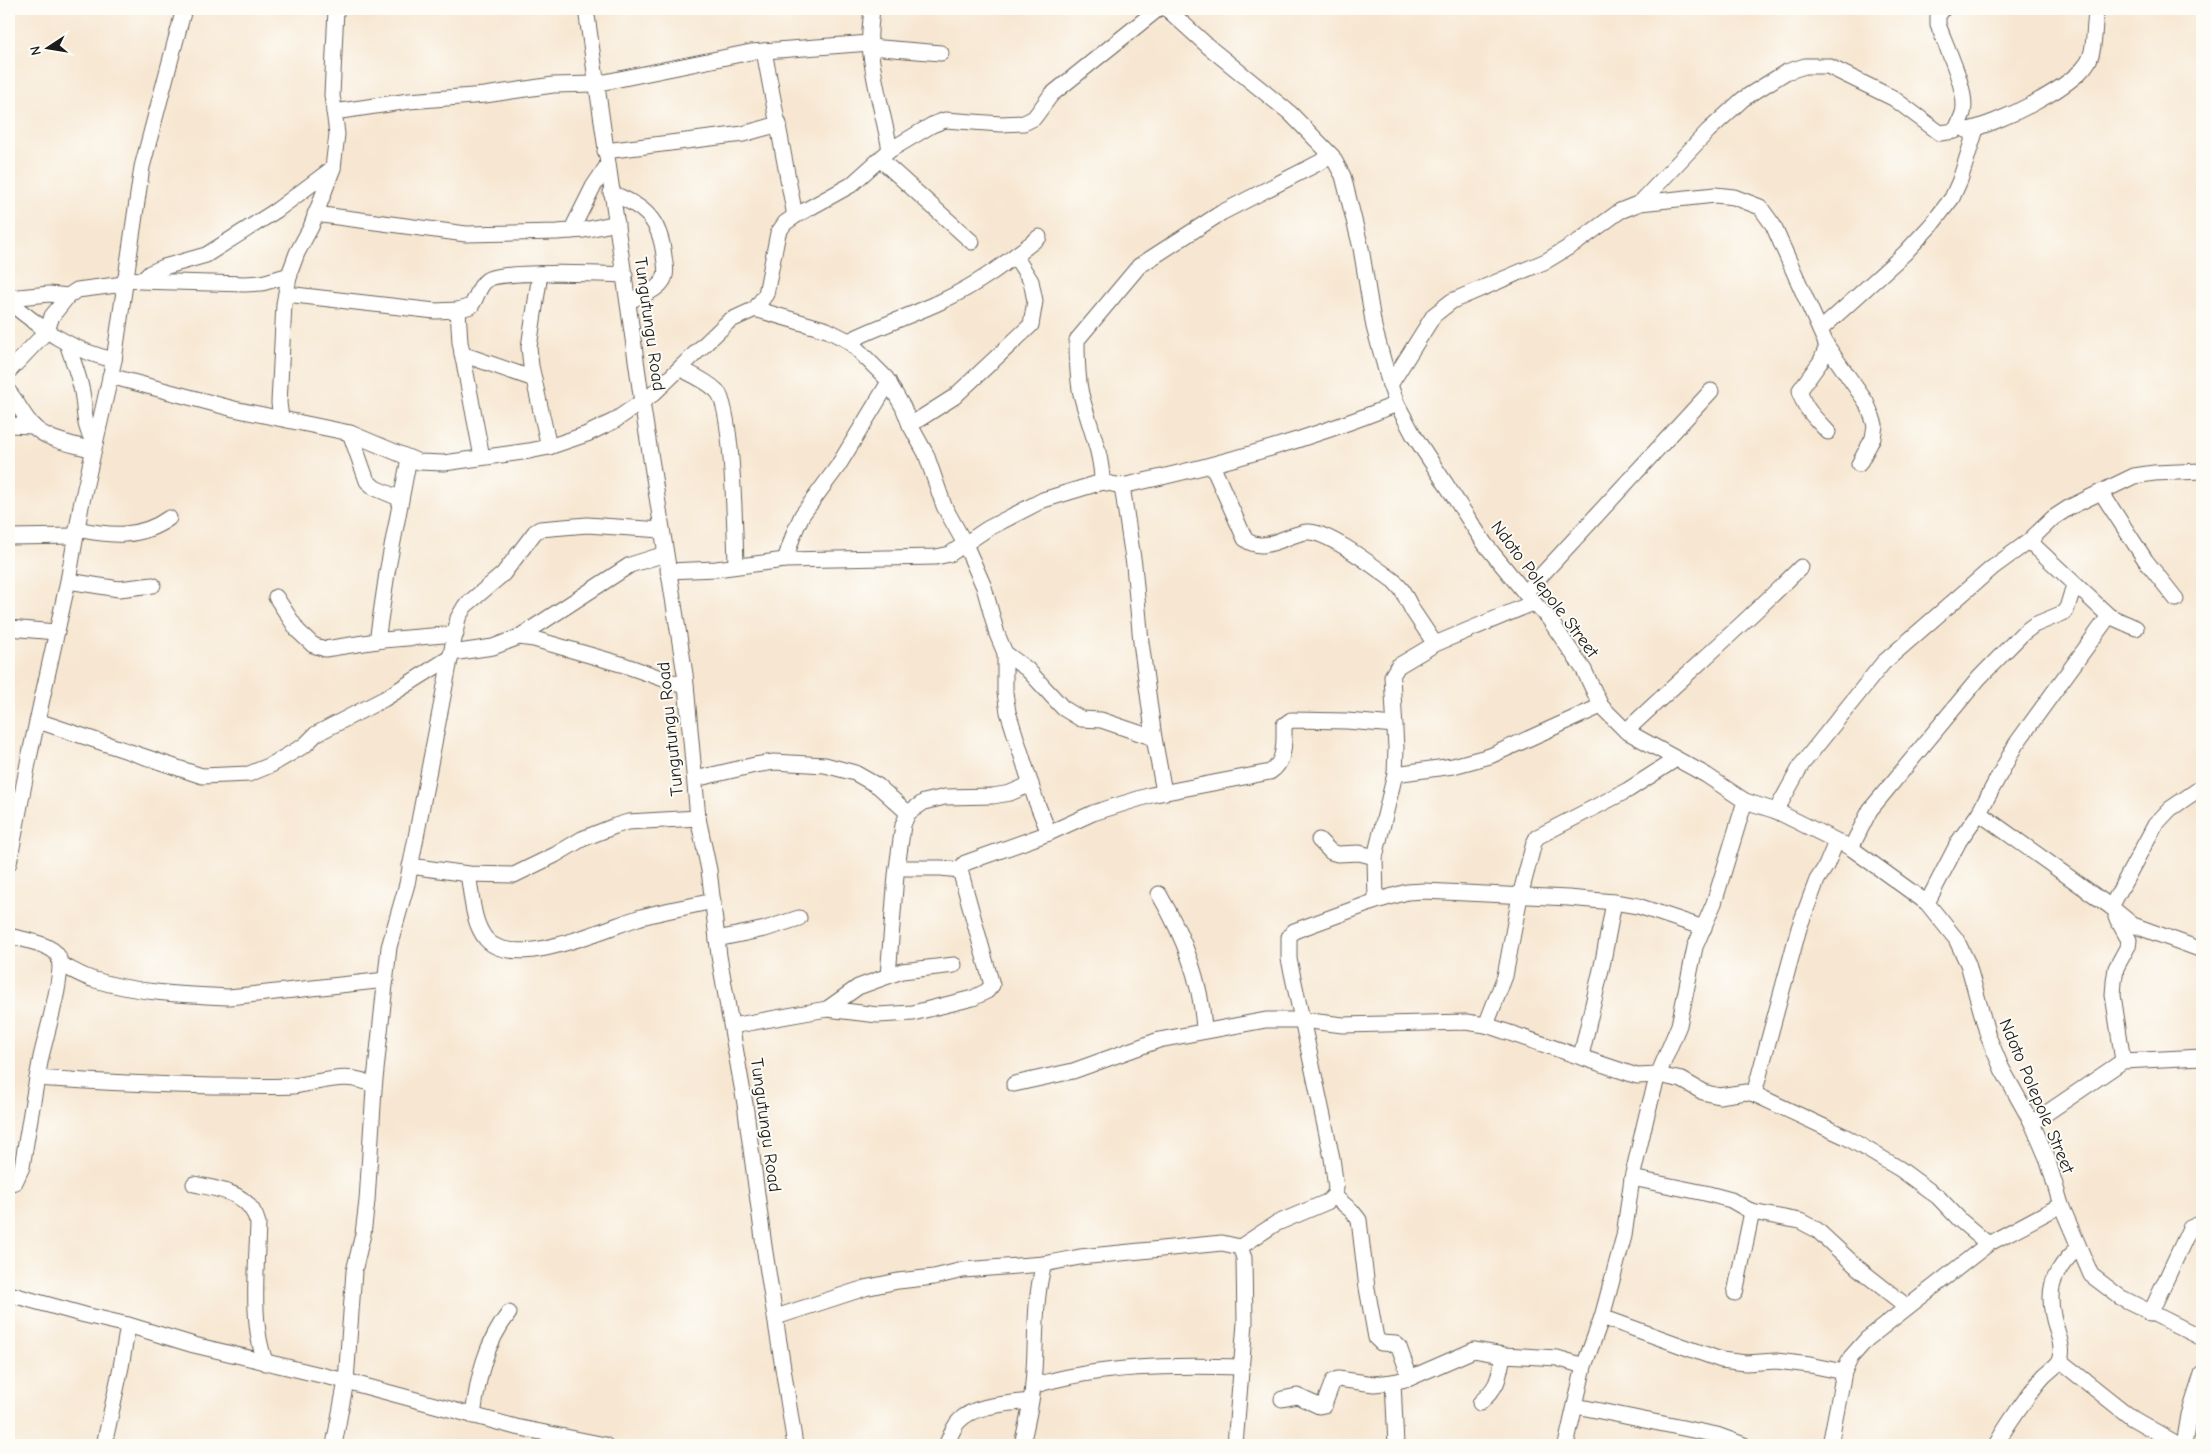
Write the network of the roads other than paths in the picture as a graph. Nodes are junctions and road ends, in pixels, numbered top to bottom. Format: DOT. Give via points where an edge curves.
graph roads {
  1 [pos="184,9"];
  2 [pos="336,9"];
  3 [pos="586,9"];
  4 [pos="872,9"];
  5 [pos="1158,9"];
  6 [pos="1167,9"];
  7 [pos="1943,9"];
  8 [pos="2097,9"];
  9 [pos="870,45"];
  10 [pos="764,51"];
  11 [pos="941,52"];
  12 [pos="595,84"];
  13 [pos="334,112"];
  14 [pos="779,124"];
  15 [pos="1976,128"];
  16 [pos="1955,131"];
  17 [pos="605,151"];
  18 [pos="886,155"];
  19 [pos="1332,156"];
  20 [pos="608,166"];
  21 [pos="333,168"];
  22 [pos="612,193"];
  23 [pos="1640,202"];
  24 [pos="315,214"];
  25 [pos="795,216"];
  26 [pos="617,224"];
  27 [pos="571,231"];
  28 [pos="1039,237"];
  29 [pos="972,242"];
  30 [pos="1015,256"];
  31 [pos="540,274"];
  32 [pos="625,275"];
  33 [pos="290,276"];
  34 [pos="129,281"];
  35 [pos="286,294"];
  36 [pos="68,296"];
  37 [pos="9,300"];
  38 [pos="629,301"];
  39 [pos="755,309"];
  40 [pos="458,310"];
  41 [pos="1820,330"];
  42 [pos="46,331"];
  43 [pos="849,341"];
  44 [pos="67,343"];
  45 [pos="1827,346"];
  46 [pos="462,354"];
  47 [pos="114,360"];
  48 [pos="681,369"];
  49 [pos="9,372"];
  50 [pos="110,376"];
  51 [pos="534,379"];
  52 [pos="889,382"];
  53 [pos="1390,385"];
  54 [pos="1711,391"];
  55 [pos="9,392"];
  56 [pos="642,402"];
  57 [pos="1396,404"];
  58 [pos="281,418"];
  59 [pos="9,425"];
  60 [pos="910,425"];
  61 [pos="33,426"];
  62 [pos="350,432"];
  63 [pos="1828,432"];
  64 [pos="94,447"];
  65 [pos="549,447"];
  66 [pos="482,457"];
  67 [pos="409,458"];
  68 [pos="1859,464"];
  69 [pos="1212,465"];
  70 [pos="2202,471"];
  71 [pos="1102,482"];
  72 [pos="1122,486"];
  73 [pos="2101,492"];
  74 [pos="401,499"];
  75 [pos="169,518"];
  76 [pos="662,530"];
  77 [pos="76,532"];
  78 [pos="9,537"];
  79 [pos="2029,541"];
  80 [pos="966,544"];
  81 [pos="665,554"];
  82 [pos="785,560"];
  83 [pos="736,565"];
  84 [pos="1801,567"];
  85 [pos="668,571"];
  86 [pos="68,581"];
  87 [pos="153,585"];
  88 [pos="2074,585"];
  89 [pos="276,596"];
  90 [pos="1529,598"];
  91 [pos="2176,599"];
  92 [pos="2109,616"];
  93 [pos="9,628"];
  94 [pos="2136,628"];
  95 [pos="56,632"];
  96 [pos="456,634"];
  97 [pos="519,637"];
  98 [pos="377,641"];
  99 [pos="1435,644"];
  100 [pos="1005,653"];
  101 [pos="452,655"];
  102 [pos="686,687"];
  103 [pos="1601,706"];
  104 [pos="38,721"];
  105 [pos="1395,725"];
  106 [pos="1626,731"];
  107 [pos="1154,738"];
  108 [pos="1676,759"];
  109 [pos="1395,774"];
  110 [pos="695,779"];
  111 [pos="1031,784"];
  112 [pos="2202,787"];
  113 [pos="1164,792"];
  114 [pos="1745,801"];
  115 [pos="1776,811"];
  116 [pos="908,813"];
  117 [pos="1979,813"];
  118 [pos="698,818"];
  119 [pos="1049,833"];
  120 [pos="1319,840"];
  121 [pos="1843,845"];
  122 [pos="1375,857"];
  123 [pos="9,863"];
  124 [pos="410,866"];
  125 [pos="897,868"];
  126 [pos="960,870"];
  127 [pos="468,874"];
  128 [pos="1160,894"];
  129 [pos="1520,896"];
  130 [pos="713,901"];
  131 [pos="1376,901"];
  132 [pos="1614,902"];
  133 [pos="1927,903"];
  134 [pos="2107,904"];
  135 [pos="799,918"];
  136 [pos="1704,928"];
  137 [pos="9,936"];
  138 [pos="717,939"];
  139 [pos="2202,950"];
  140 [pos="60,964"];
  141 [pos="954,965"];
  142 [pos="888,976"];
  143 [pos="386,980"];
  144 [pos="827,1009"];
  145 [pos="1302,1020"];
  146 [pos="732,1026"];
  147 [pos="1486,1026"];
  148 [pos="1204,1030"];
  149 [pos="1581,1056"];
  150 [pos="2202,1057"];
  151 [pos="2123,1061"];
  152 [pos="1658,1075"];
  153 [pos="37,1078"];
  154 [pos="1014,1084"];
  155 [pos="374,1086"];
  156 [pos="1754,1094"];
  157 [pos="2032,1123"];
  158 [pos="1632,1178"];
  159 [pos="9,1183"];
  160 [pos="194,1184"];
  161 [pos="1334,1196"];
  162 [pos="2061,1205"];
  163 [pos="1752,1212"];
  164 [pos="2202,1223"];
  165 [pos="1988,1244"];
  166 [pos="1240,1247"];
  167 [pos="2078,1248"];
  168 [pos="1044,1264"];
  169 [pos="1735,1293"];
  170 [pos="9,1294"];
  171 [pos="1906,1306"];
  172 [pos="509,1313"];
  173 [pos="2150,1314"];
  174 [pos="776,1316"];
  175 [pos="1602,1317"];
  176 [pos="128,1325"];
  177 [pos="2202,1338"];
  178 [pos="1503,1356"];
  179 [pos="2060,1361"];
  180 [pos="266,1363"];
  181 [pos="1584,1366"];
  182 [pos="1242,1367"];
  183 [pos="1844,1372"];
  184 [pos="2202,1374"];
  185 [pos="1410,1378"];
  186 [pos="346,1381"];
  187 [pos="1393,1382"];
  188 [pos="1033,1386"];
  189 [pos="1282,1399"];
  190 [pos="1030,1401"];
  191 [pos="1480,1403"];
  192 [pos="1576,1406"];
  193 [pos="473,1416"];
  194 [pos="104,1445"];
  195 [pos="334,1445"];
  196 [pos="605,1445"];
  197 [pos="795,1445"];
  198 [pos="946,1445"];
  199 [pos="1022,1445"];
  200 [pos="1235,1445"];
  201 [pos="1396,1445"];
  202 [pos="1566,1445"];
  203 [pos="1744,1445"];
  204 [pos="1830,1445"];
  205 [pos="1996,1445"];
  206 [pos="2179,1445"];
  207 [pos="2184,1445"];
  1 -- 34 [label="street" via="142,167"];
  2 -- 13 [label="street"];
  3 -- 12 [label="street, Tungutungu Road"];
  4 -- 9 [label="street"];
  5 -- 18 [label="street" via="1051,95 1034,118 1001,124 945,120 912,136"];
  6 -- 19 [label="street, Ndoto Polepole Street" via="1290,113"];
  7 -- 16 [label="street" via="1938,16 1938,24 1955,68 1964,105"];
  8 -- 15 [label="street" via="2090,59 2083,70 2049,95"];
  9 -- 10 [label="street"];
  9 -- 11 [label="street"];
  9 -- 18 [label="street" via="885,117"];
  10 -- 12 [label="street"];
  10 -- 14 [label="street"];
  12 -- 13 [label="street" via="409,101"];
  12 -- 17 [label="street, Tungutungu Road"];
  13 -- 21 [label="street" via="337,134"];
  14 -- 17 [label="street" via="743,134"];
  14 -- 25 [label="street"];
  15 -- 16 [label="street"];
  15 -- 41 [label="street" via="1952,198 1932,224 1904,254"];
  16 -- 23 [label="street" via="1940,133 1893,98 1828,66 1805,66 1786,72 1743,99"];
  17 -- 20 [label="street, Tungutungu Road"];
  18 -- 25 [label="street" via="851,185"];
  18 -- 29 [label="street"];
  19 -- 53 [label="street, Ndoto Polepole Street" via="1343,176 1361,248 1374,328"];
  19 -- 71 [label="street" via="1221,213 1139,266 1077,340 1081,394 1102,466"];
  20 -- 22 [label="street, Tungutungu Road"];
  20 -- 27 [label="street"];
  21 -- 24 [label="street"];
  21 -- 34 [label="street" via="277,210 206,256 164,267"];
  22 -- 26 [label="street, Tungutungu Road"];
  22 -- 38 [label="street" via="633,202 652,217 662,242 666,273 662,283"];
  23 -- 41 [label="street" via="1716,195 1734,197 1760,207 1773,225"];
  23 -- 53 [label="street" via="1620,211 1546,261 1452,301 1434,315"];
  24 -- 27 [label="street" via="466,234"];
  24 -- 33 [label="street"];
  25 -- 39 [label="street" via="778,233 766,294"];
  26 -- 27 [label="street"];
  26 -- 32 [label="street, Tungutungu Road"];
  28 -- 30 [label="street"];
  30 -- 43 [label="street" via="993,273 941,302"];
  30 -- 60 [label="street" via="1031,281 1035,301 1031,325 954,397"];
  31 -- 32 [label="street"];
  31 -- 40 [label="street" via="490,277 481,285 471,306"];
  31 -- 51 [label="street" via="529,347"];
  32 -- 38 [label="street, Tungutungu Road"];
  33 -- 34 [label="street" via="245,284"];
  33 -- 35 [label="street"];
  34 -- 36 [label="street" via="77,290"];
  34 -- 47 [label="street"];
  35 -- 40 [label="street" via="435,311"];
  35 -- 58 [label="street"];
  36 -- 37 [label="street" via="49,294"];
  36 -- 42 [label="street" via="52,316"];
  37 -- 42 [label="street"];
  38 -- 56 [label="street, Tungutungu Road"];
  39 -- 43 [label="street" via="828,330"];
  39 -- 48 [label="street" via="729,321"];
  40 -- 46 [label="street"];
  41 -- 45 [label="street"];
  42 -- 44 [label="street"];
  42 -- 49 [label="street"];
  43 -- 52 [label="street"];
  44 -- 47 [label="street"];
  44 -- 64 [label="street" via="82,391 84,420"];
  45 -- 63 [label="street" via="1821,361 1800,390 1806,406"];
  45 -- 68 [label="street" via="1866,402 1875,425 1873,438"];
  46 -- 51 [label="street"];
  46 -- 66 [label="street"];
  47 -- 50 [label="street"];
  48 -- 56 [label="street"];
  48 -- 83 [label="street" via="718,392 726,414"];
  50 -- 58 [label="street" via="234,410"];
  50 -- 64 [label="street"];
  51 -- 65 [label="street"];
  52 -- 60 [label="street"];
  52 -- 82 [label="street" via="838,466 802,515"];
  53 -- 57 [label="street, Ndoto Polepole Street"];
  54 -- 90 [label="street"];
  55 -- 61 [label="street"];
  56 -- 65 [label="street" via="608,424"];
  56 -- 76 [label="street, Tungutungu Road"];
  57 -- 69 [label="street" via="1295,442"];
  57 -- 90 [label="street, Ndoto Polepole Street" via="1485,544"];
  58 -- 62 [label="street"];
  59 -- 61 [label="street"];
  60 -- 80 [label="street" via="926,454 944,506"];
  61 -- 64 [label="street" via="62,442"];
  62 -- 67 [label="street"];
  62 -- 74 [label="street" via="367,481"];
  64 -- 77 [label="street"];
  65 -- 66 [label="street"];
  66 -- 67 [label="street" via="444,463 419,462"];
  67 -- 74 [label="street"];
  69 -- 72 [label="street"];
  69 -- 99 [label="street" via="1245,539 1252,545 1260,546 1306,532 1317,532 1332,540 1394,581"];
  70 -- 73 [label="street" via="2143,474"];
  71 -- 72 [label="street"];
  71 -- 80 [label="street" via="1044,500 987,529"];
  72 -- 107 [label="street"];
  73 -- 79 [label="street" via="2053,518"];
  73 -- 91 [label="street" via="2146,561"];
  74 -- 98 [label="street"];
  75 -- 77 [label="street" via="159,526 136,534"];
  76 -- 81 [label="street, Tungutungu Road"];
  76 -- 96 [label="street" via="587,525 540,529 503,574 465,606 458,618"];
  77 -- 78 [label="street"];
  77 -- 86 [label="street"];
  79 -- 88 [label="street"];
  79 -- 115 [label="street" via="1992,568 1883,663 1802,764"];
  80 -- 82 [label="street" via="950,554 936,557"];
  80 -- 100 [label="street" via="984,586"];
  81 -- 85 [label="street, Tungutungu Road"];
  81 -- 97 [label="street" via="630,565"];
  82 -- 83 [label="street"];
  83 -- 85 [label="street"];
  84 -- 106 [label="street" via="1744,624"];
  85 -- 102 [label="street, Tungutungu Road"];
  86 -- 87 [label="street" via="119,589"];
  86 -- 95 [label="street"];
  88 -- 92 [label="street"];
  88 -- 121 [label="street" via="2063,612 2022,634 1979,678"];
  89 -- 98 [label="street" via="298,631 313,645 325,649"];
  90 -- 99 [label="street"];
  90 -- 103 [label="street, Ndoto Polepole Street" via="1549,619 1584,670"];
  92 -- 94 [label="street"];
  92 -- 117 [label="street" via="2016,744"];
  93 -- 95 [label="street"];
  95 -- 104 [label="street"];
  96 -- 98 [label="street"];
  96 -- 101 [label="street"];
  97 -- 101 [label="street" via="493,647"];
  97 -- 102 [label="street" via="587,654"];
  99 -- 105 [label="street" via="1398,666 1392,676"];
  100 -- 107 [label="street" via="1026,669 1063,708 1081,719 1101,720"];
  100 -- 111 [label="street" via="1008,712"];
  101 -- 104 [label="street" via="384,699 316,734 305,745 271,765 249,774 202,776"];
  101 -- 124 [label="street"];
  102 -- 110 [label="street, Tungutungu Road"];
  103 -- 106 [label="street, Ndoto Polepole Street"];
  103 -- 109 [label="street" via="1490,756 1453,766"];
  104 -- 123 [label="street"];
  105 -- 109 [label="street"];
  105 -- 113 [label="street" via="1291,720 1284,725 1278,767 1270,772"];
  106 -- 108 [label="street, Ndoto Polepole Street"];
  107 -- 113 [label="street"];
  108 -- 114 [label="street, Ndoto Polepole Street"];
  108 -- 129 [label="street" via="1628,790 1537,837"];
  109 -- 122 [label="street"];
  110 -- 116 [label="street" via="755,764 825,765 855,772 878,786"];
  110 -- 118 [label="street, Tungutungu Road"];
  111 -- 116 [label="street" via="993,796 924,802"];
  111 -- 119 [label="street"];
  112 -- 134 [label="street" via="2170,809 2155,825"];
  113 -- 119 [label="street" via="1093,812"];
  114 -- 115 [label="street, Ndoto Polepole Street"];
  114 -- 136 [label="street"];
  115 -- 121 [label="street, Ndoto Polepole Street"];
  116 -- 125 [label="street" via="903,825"];
  117 -- 133 [label="street" via="1959,841"];
  117 -- 134 [label="street"];
  118 -- 127 [label="street" via="628,822 582,839 514,875"];
  118 -- 130 [label="street, Tungutungu Road"];
  119 -- 126 [label="street" via="965,863"];
  120 -- 122 [label="street" via="1331,852"];
  121 -- 133 [label="street, Ndoto Polepole Street"];
  121 -- 156 [label="street" via="1817,880 1799,928"];
  122 -- 131 [label="street"];
  124 -- 127 [label="street"];
  124 -- 143 [label="street" via="389,947"];
  125 -- 126 [label="street"];
  125 -- 142 [label="street"];
  126 -- 144 [label="street" via="992,985 987,992 914,1013 878,1015"];
  127 -- 130 [label="street" via="479,928 497,948 514,952 565,944 640,918"];
  128 -- 148 [label="street" via="1182,937 1200,994"];
  129 -- 131 [label="street" via="1424,891 1406,892"];
  129 -- 132 [label="street"];
  129 -- 147 [label="street" via="1505,976"];
  130 -- 138 [label="street, Tungutungu Road"];
  131 -- 145 [label="street" via="1305,926 1289,937 1289,959"];
  132 -- 136 [label="street" via="1638,906"];
  132 -- 149 [label="street"];
  133 -- 157 [label="street, Ndoto Polepole Street" via="1956,939 1968,964 1979,1009 2002,1069"];
  134 -- 139 [label="street" via="2133,925"];
  134 -- 151 [label="street" via="2129,940 2116,968 2113,995"];
  135 -- 138 [label="street"];
  136 -- 152 [label="street" via="1689,967 1679,1025"];
  137 -- 140 [label="street" via="50,948 58,955"];
  138 -- 146 [label="street, Tungutungu Road"];
  140 -- 143 [label="street" via="92,980 114,985 229,997"];
  140 -- 153 [label="street"];
  141 -- 142 [label="street" via="902,971"];
  142 -- 144 [label="street" via="858,987"];
  143 -- 155 [label="street"];
  144 -- 146 [label="street"];
  145 -- 147 [label="street" via="1343,1025 1466,1022"];
  145 -- 148 [label="street" via="1266,1020"];
  145 -- 161 [label="street" via="1332,1158"];
  146 -- 174 [label="street, Tungutungu Road"];
  147 -- 149 [label="street"];
  148 -- 154 [label="street" via="1159,1040 1073,1071"];
  149 -- 152 [label="street" via="1637,1076"];
  150 -- 151 [label="street"];
  151 -- 157 [label="street"];
  152 -- 156 [label="street" via="1682,1080 1703,1092 1719,1096"];
  152 -- 158 [label="street"];
  153 -- 155 [label="street" via="170,1086 292,1086 357,1078"];
  153 -- 159 [label="street" via="22,1167 15,1182"];
  155 -- 186 [label="street" via="367,1201 354,1271"];
  156 -- 165 [label="street" via="1821,1124 1900,1169 1938,1197"];
  157 -- 162 [label="street, Ndoto Polepole Street"];
  158 -- 163 [label="street" via="1731,1200"];
  158 -- 175 [label="street" via="1624,1236"];
  160 -- 180 [label="street" via="238,1196 249,1203 256,1215 257,1324 259,1348"];
  161 -- 166 [label="street" via="1276,1224"];
  161 -- 185 [label="street" via="1359,1220 1366,1288 1376,1338 1381,1343 1399,1347"];
  162 -- 165 [label="street"];
  162 -- 167 [label="street, Ndoto Polepole Street"];
  163 -- 169 [label="street"];
  163 -- 171 [label="street" via="1786,1217 1817,1230"];
  164 -- 173 [label="street" via="2190,1228"];
  165 -- 171 [label="street"];
  166 -- 168 [label="street" via="1222,1243 1080,1257"];
  166 -- 182 [label="street" via="1244,1258"];
  167 -- 173 [label="street, Ndoto Polepole Street" via="2091,1275"];
  167 -- 179 [label="street" via="2062,1263 2050,1300 2060,1340"];
  168 -- 174 [label="street" via="963,1270 898,1281"];
  168 -- 188 [label="street" via="1037,1303"];
  170 -- 176 [label="street"];
  171 -- 183 [label="street" via="1867,1339"];
  172 -- 193 [label="street" via="498,1327 483,1359"];
  173 -- 177 [label="street, Ndoto Polepole Street"];
  174 -- 197 [label="street, Tungutungu Road"];
  175 -- 181 [label="street"];
  175 -- 183 [label="street" via="1721,1360 1746,1363 1776,1361"];
  176 -- 180 [label="street"];
  176 -- 194 [label="street"];
  178 -- 181 [label="street" via="1558,1358"];
  178 -- 185 [label="street" via="1474,1350"];
  178 -- 191 [label="street" via="1499,1381"];
  179 -- 205 [label="street" via="2043,1377"];
  179 -- 206 [label="street" via="2132,1418"];
  180 -- 186 [label="street"];
  181 -- 192 [label="street"];
  182 -- 188 [label="street" via="1122,1370 1062,1377"];
  182 -- 200 [label="street"];
  183 -- 204 [label="street"];
  184 -- 207 [label="street" via="2189,1415"];
  185 -- 187 [label="street"];
  186 -- 193 [label="street"];
  186 -- 195 [label="street"];
  187 -- 189 [label="street" via="1374,1384 1338,1379 1333,1381 1327,1402 1319,1406 1297,1396"];
  187 -- 201 [label="street"];
  188 -- 190 [label="street"];
  190 -- 198 [label="street" via="984,1408 968,1414 959,1421"];
  190 -- 199 [label="street"];
  192 -- 202 [label="street"];
  192 -- 203 [label="street" via="1717,1435"];
  193 -- 196 [label="street"];
}
